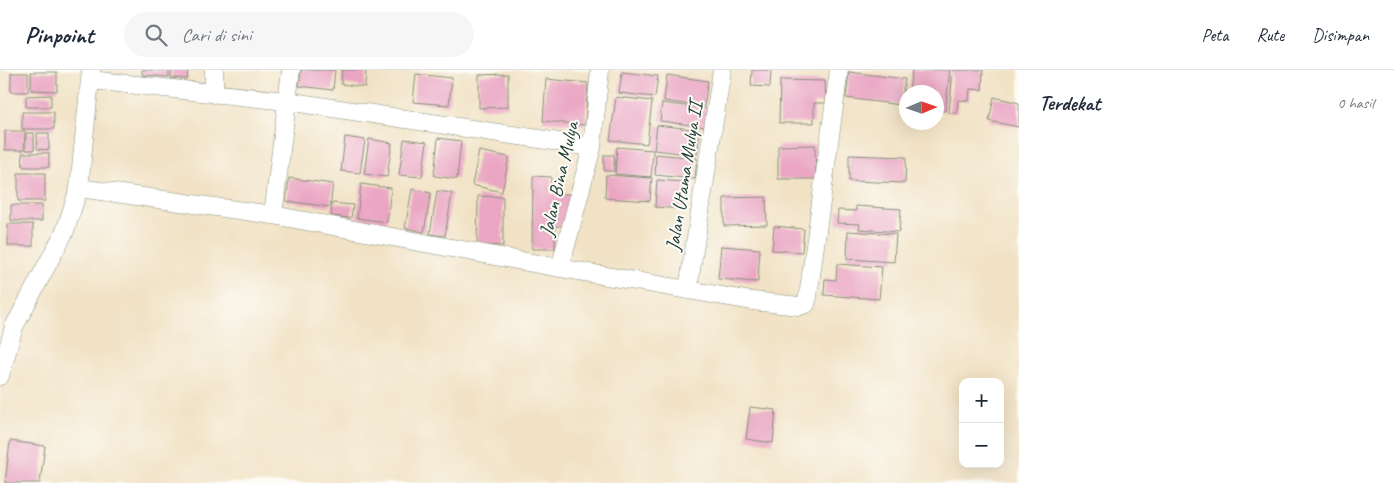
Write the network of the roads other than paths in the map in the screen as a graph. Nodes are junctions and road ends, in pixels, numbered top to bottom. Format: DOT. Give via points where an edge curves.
graph roads {
  1 [pos="214,70"];
  2 [pos="291,70"];
  3 [pos="600,70"];
  4 [pos="722,70"];
  5 [pos="839,70"];
  6 [pos="90,75"];
  7 [pos="214,94"];
  8 [pos="286,101"];
  9 [pos="592,147"];
  10 [pos="79,188"];
  11 [pos="273,215"];
  12 [pos="560,268"];
  13 [pos="688,289"];
  14 [pos="0,376"];
  1 -- 7 [label="street"];
  2 -- 8 [label="street"];
  3 -- 9 [label="street, Jalan Bina Mulya"];
  4 -- 13 [label="street, Jalan Utama Mulya II"];
  5 -- 13 [label="street" via="806,304 762,302"];
  6 -- 7 [label="street"];
  6 -- 10 [label="street"];
  7 -- 8 [label="street"];
  8 -- 9 [label="street"];
  8 -- 11 [label="street"];
  9 -- 12 [label="street, Jalan Bina Mulya"];
  10 -- 11 [label="street"];
  10 -- 14 [label="street" via="65,231 14,327"];
  11 -- 12 [label="street"];
  12 -- 13 [label="street"];
}
